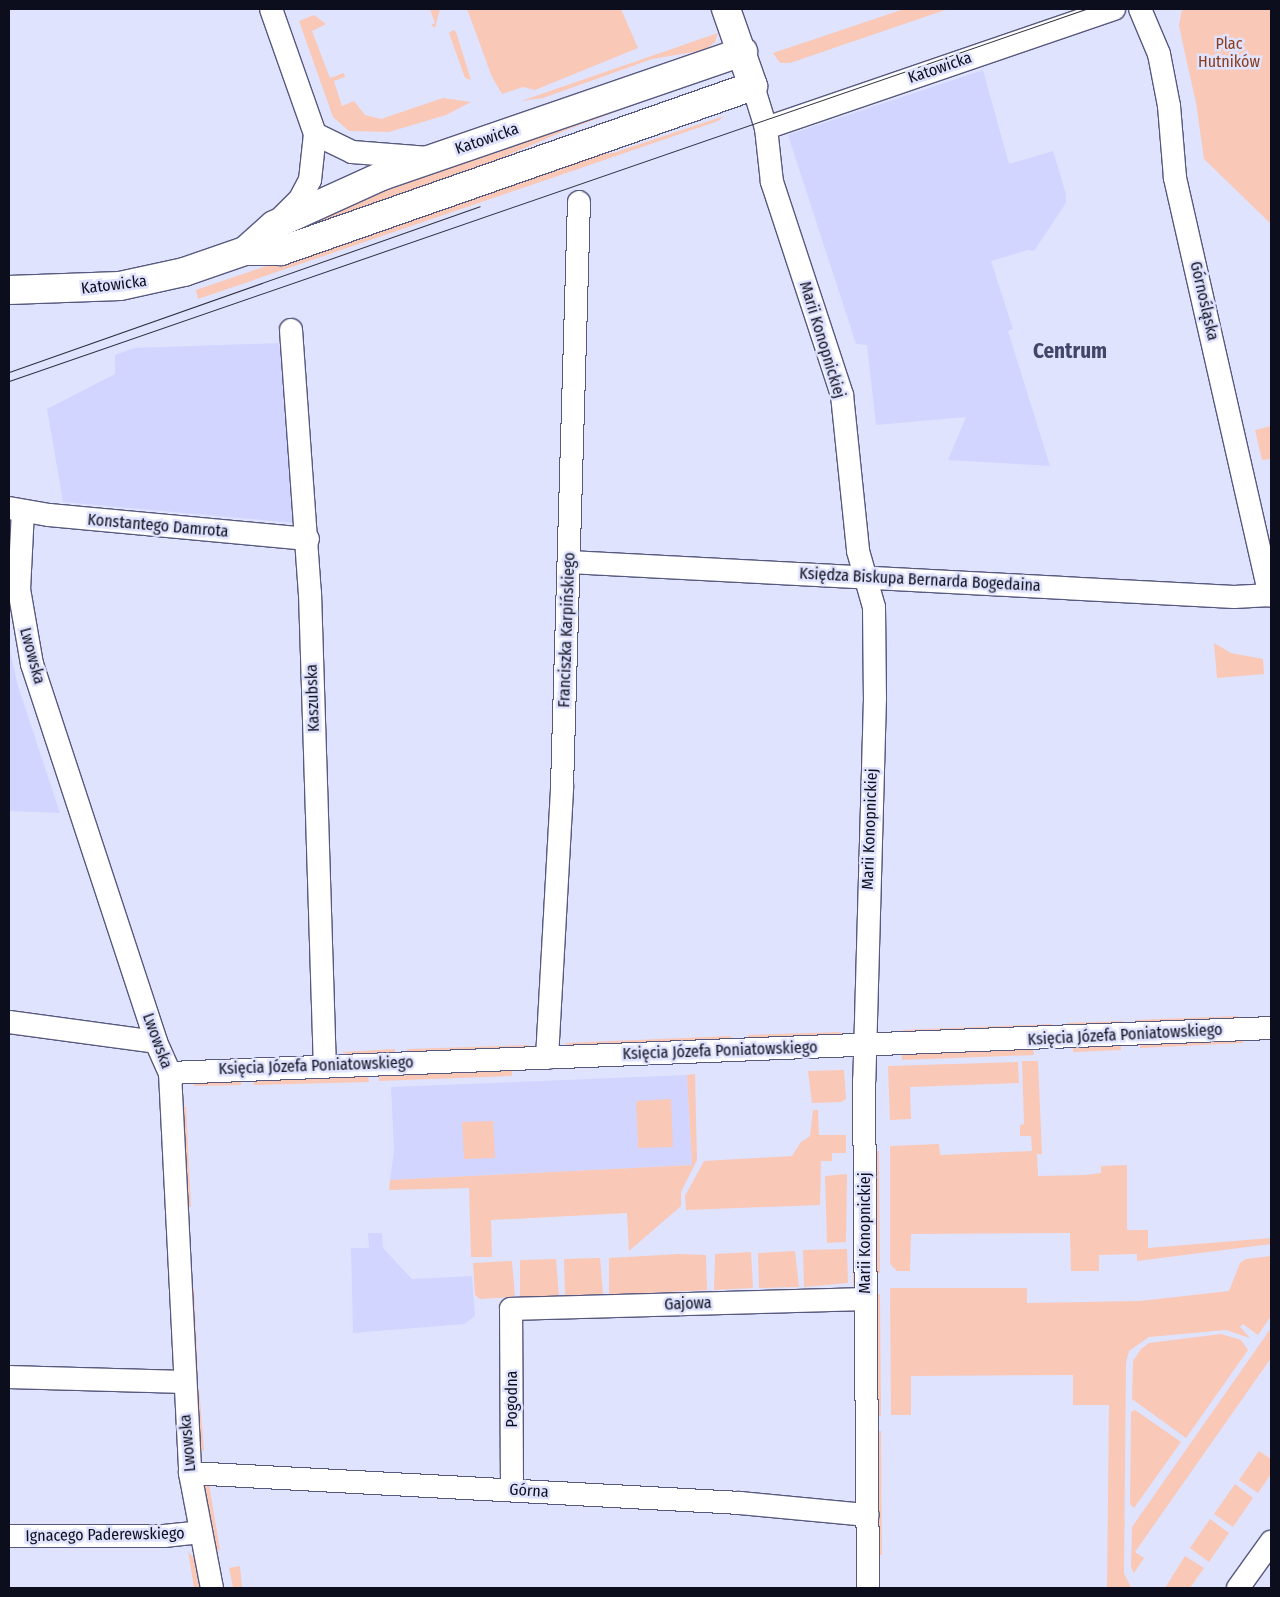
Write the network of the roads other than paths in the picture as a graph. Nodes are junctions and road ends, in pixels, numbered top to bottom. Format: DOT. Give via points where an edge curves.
graph roads {
  1 [pos="271,9"];
  2 [pos="726,9"];
  3 [pos="1114,9"];
  4 [pos="1140,9"];
  5 [pos="742,52"];
  6 [pos="752,86"];
  7 [pos="766,128"];
  8 [pos="315,134"];
  9 [pos="433,158"];
  10 [pos="579,202"];
  11 [pos="274,225"];
  12 [pos="244,252"];
  13 [pos="9,290"];
  14 [pos="291,330"];
  15 [pos="16,509"];
  16 [pos="308,539"];
  17 [pos="570,562"];
  18 [pos="863,576"];
  19 [pos="1270,595"];
  20 [pos="9,1022"];
  21 [pos="1271,1028"];
  22 [pos="156,1042"];
  23 [pos="865,1044"];
  24 [pos="547,1058"];
  25 [pos="325,1066"];
  26 [pos="170,1073"];
  27 [pos="865,1299"];
  28 [pos="511,1309"];
  29 [pos="9,1377"];
  30 [pos="183,1382"];
  31 [pos="190,1472"];
  32 [pos="512,1490"];
  33 [pos="867,1515"];
  34 [pos="201,1532"];
  35 [pos="9,1536"];
  36 [pos="1271,1542"];
  37 [pos="212,1588"];
  38 [pos="868,1588"];
  39 [pos="1238,1588"];
  1 -- 8 [label="street"];
  2 -- 5 [label="street"];
  3 -- 7 [label="street, Katowicka"];
  4 -- 19 [label="street, Górnośląska" via="1158,54 1176,178"];
  5 -- 6 [label="street"];
  5 -- 9 [label="street, Katowicka"];
  6 -- 7 [label="street, Marii Konopnickiej"];
  6 -- 12 [label="street, Katowicka" via="281,250"];
  7 -- 18 [label="street, Marii Konopnickiej" via="772,182 842,394"];
  8 -- 9 [label="street" via="352,152"];
  8 -- 11 [label="street" via="310,180 292,210"];
  9 -- 11 [label="street, Katowicka" via="350,189"];
  10 -- 17 [label="street, Franciszka Karpińskiego"];
  11 -- 12 [label="street, Katowicka"];
  12 -- 13 [label="street, Katowicka" via="184,272 136,283 96,288"];
  14 -- 16 [label="street, Kaszubska"];
  15 -- 16 [label="street, Konstantego Damrota"];
  15 -- 22 [label="street, Lwowska" via="19,589 32,664"];
  16 -- 25 [label="street, Kaszubska"];
  17 -- 18 [label="street, Księdza Biskupa Bernarda Bogedaina"];
  17 -- 24 [label="street, Franciszka Karpińskiego"];
  18 -- 19 [label="street, Księdza Biskupa Bernarda Bogedaina" via="1234,597"];
  18 -- 23 [label="street, Marii Konopnickiej" via="874,607 875,698"];
  20 -- 22 [label="street"];
  21 -- 23 [label="street, Księcia Józefa Poniatowskiego"];
  22 -- 26 [label="street, Lwowska"];
  23 -- 24 [label="street, Księcia Józefa Poniatowskiego"];
  23 -- 27 [label="street, Marii Konopnickiej"];
  24 -- 25 [label="street, Księcia Józefa Poniatowskiego"];
  25 -- 26 [label="street, Księcia Józefa Poniatowskiego"];
  26 -- 30 [label="street, Lwowska"];
  27 -- 28 [label="street, Gajowa"];
  27 -- 33 [label="street, Marii Konopnickiej"];
  28 -- 32 [label="street, Pogodna"];
  29 -- 30 [label="street" via="12,1380"];
  30 -- 31 [label="street, Lwowska"];
  31 -- 32 [label="street, Górna"];
  31 -- 34 [label="street, Lwowska"];
  32 -- 33 [label="street, Górna" via="740,1502"];
  33 -- 38 [label="street, Marii Konopnickiej"];
  34 -- 35 [label="street, Ignacego Paderewskiego" via="164,1536"];
  34 -- 37 [label="street, Lwowska"];
  36 -- 39 [label="street"];
}
